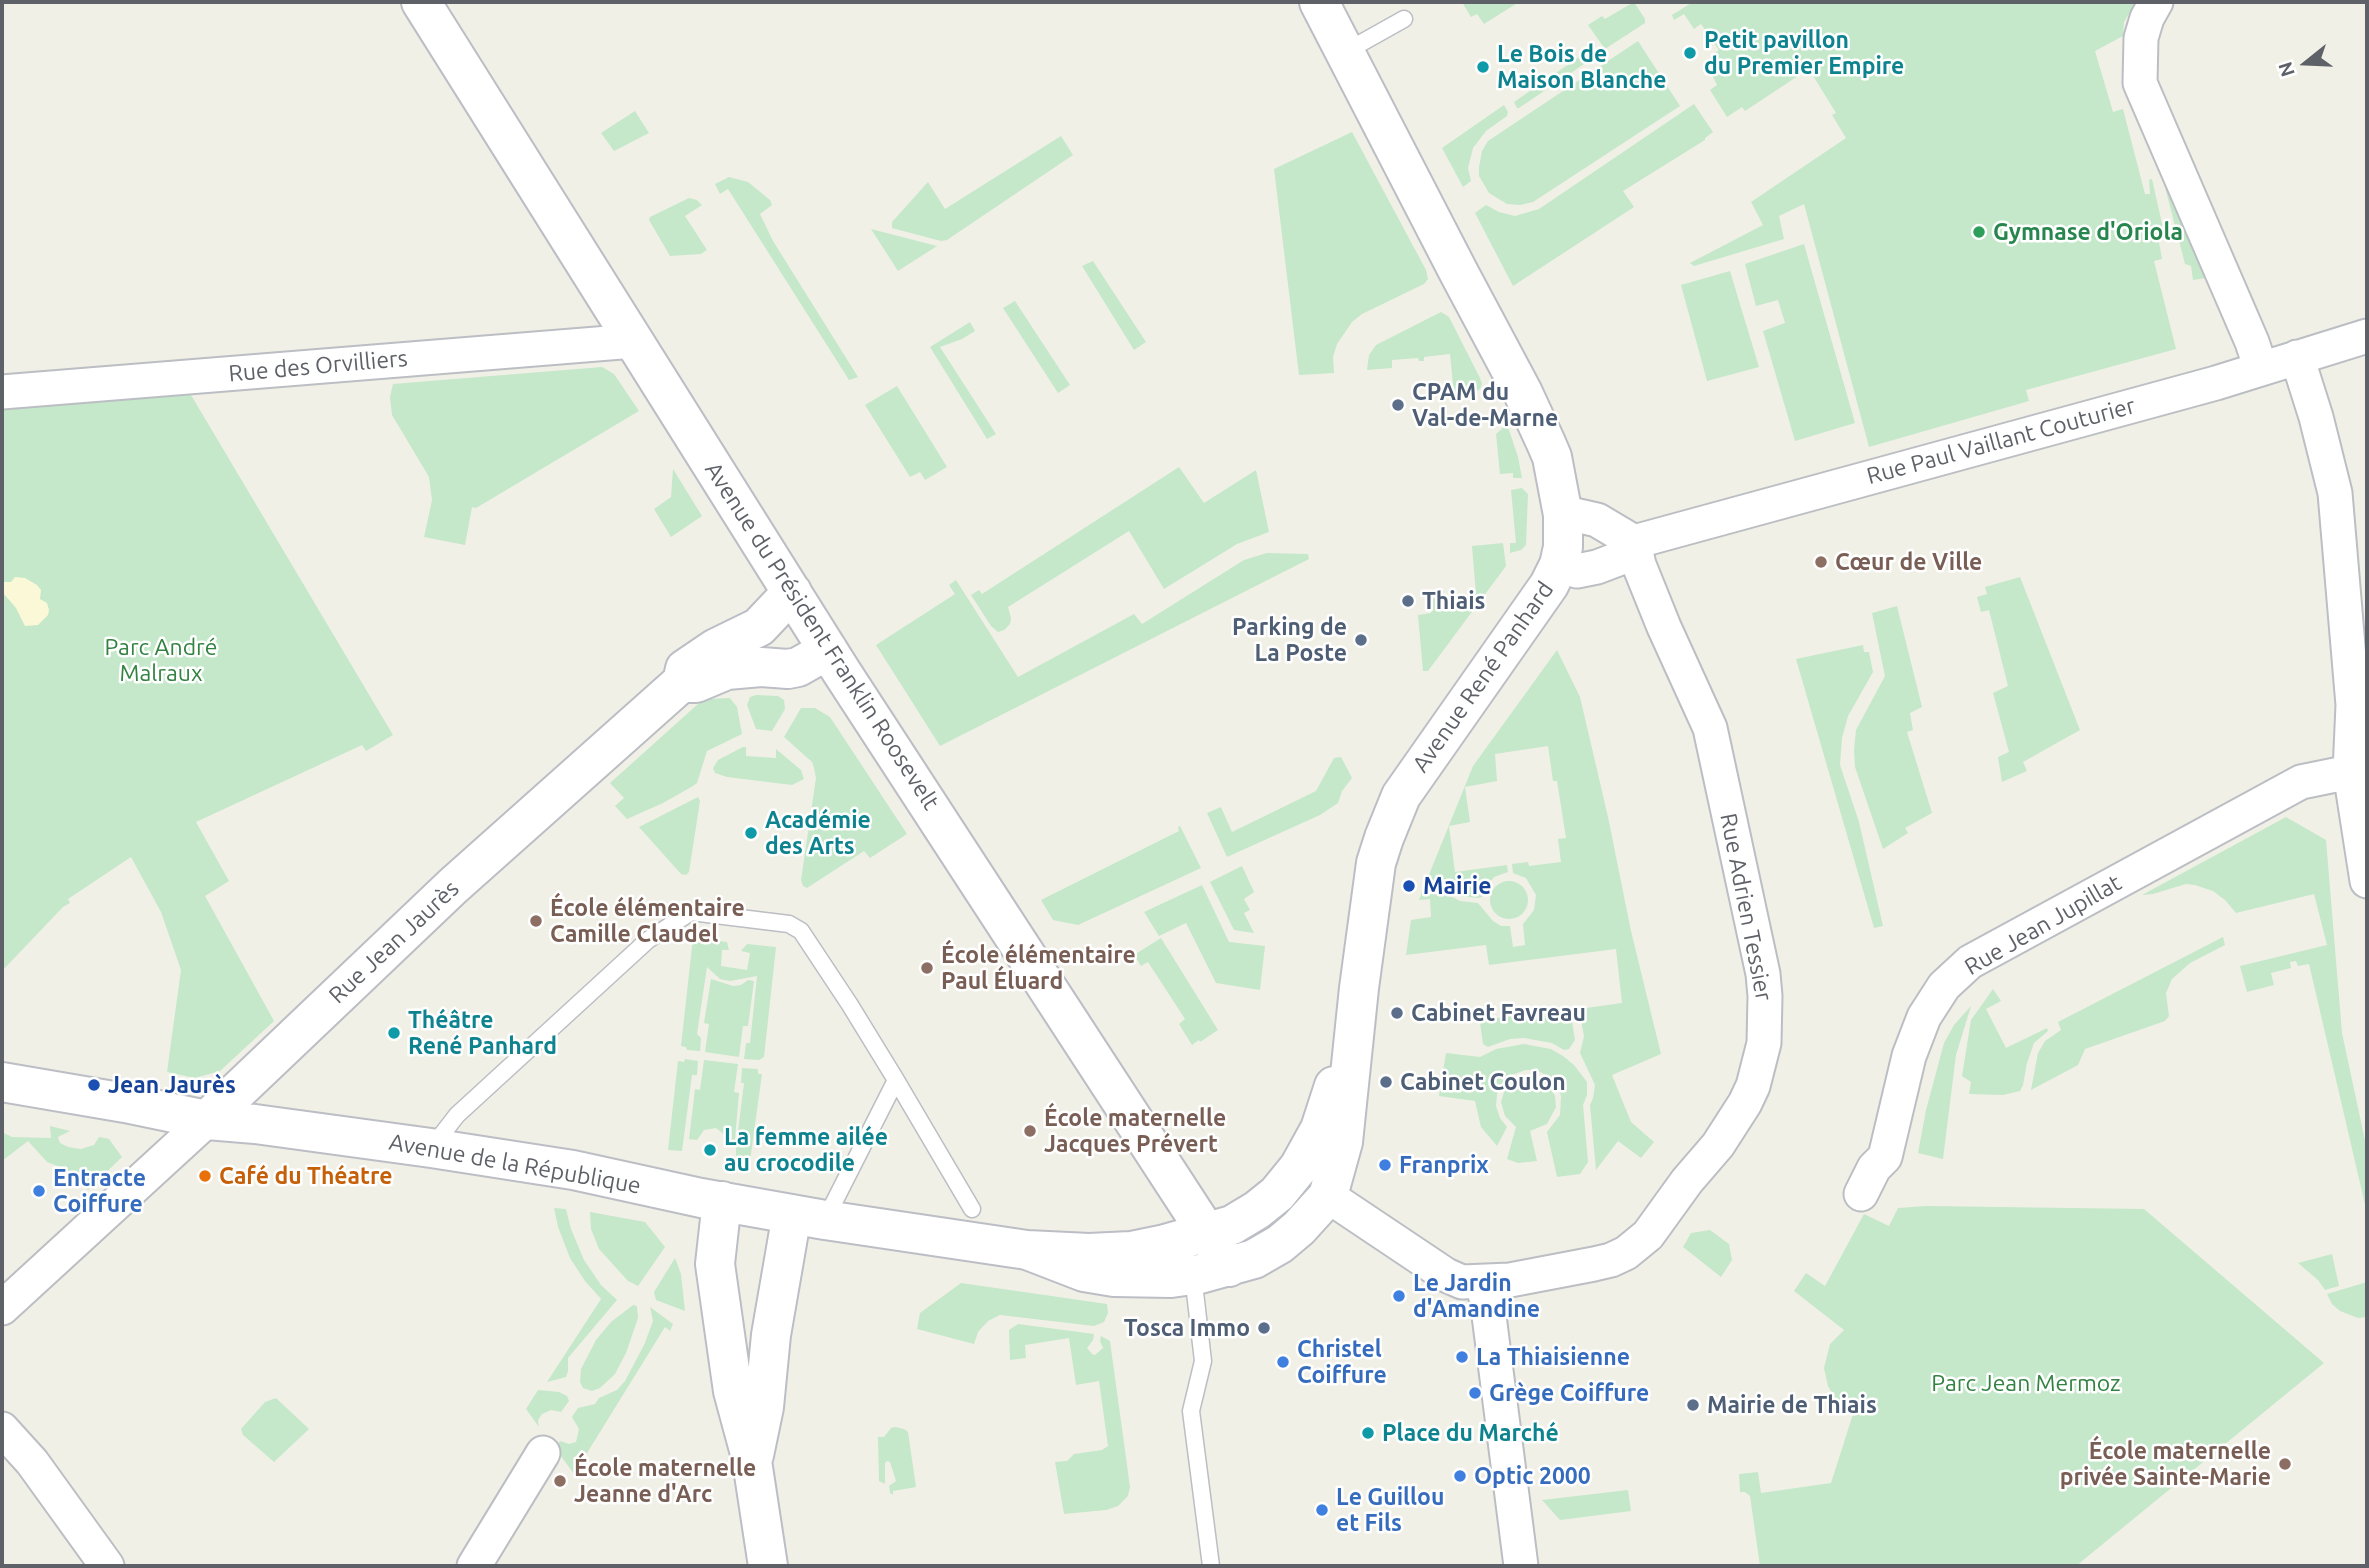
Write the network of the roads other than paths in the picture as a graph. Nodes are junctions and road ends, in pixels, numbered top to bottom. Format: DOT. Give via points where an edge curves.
graph roads {
  1 [pos="421,2"];
  2 [pos="1319,2"];
  3 [pos="2156,2"];
  4 [pos="1404,19"];
  5 [pos="1345,52"];
  6 [pos="2367,336"];
  7 [pos="634,341"];
  8 [pos="2297,358"];
  9 [pos="2261,369"];
  10 [pos="2,392"];
  11 [pos="1563,515"];
  12 [pos="1634,542"];
  13 [pos="1559,565"];
  14 [pos="792,592"];
  15 [pos="828,650"];
  16 [pos="682,682"];
  17 [pos="2350,772"];
  18 [pos="2367,881"];
  19 [pos="1354,1024"];
  20 [pos="896,1080"];
  21 [pos="2,1082"];
  22 [pos="207,1120"];
  23 [pos="431,1147"];
  24 [pos="1861,1195"];
  25 [pos="1328,1196"];
  26 [pos="722,1201"];
  27 [pos="972,1209"];
  28 [pos="808,1217"];
  29 [pos="1207,1233"];
  30 [pos="1027,1250"];
  31 [pos="1211,1271"];
  32 [pos="1481,1283"];
  33 [pos="2,1308"];
  34 [pos="2,1429"];
  35 [pos="543,1453"];
  36 [pos="752,1461"];
  37 [pos="107,1566"];
  38 [pos="474,1566"];
  39 [pos="768,1566"];
  40 [pos="1211,1566"];
  41 [pos="1521,1566"];
  1 -- 7 [label="street, Avenue du Président Franklin Roosevelt"];
  2 -- 5 [label="street, Avenue René Panhard"];
  3 -- 9 [label="street" via="2143,27 2140,83"];
  4 -- 5 [label="lane"];
  5 -- 11 [label="street, Avenue René Panhard" via="1523,393 1552,457"];
  6 -- 8 [label="street, Rue Paul Vaillant Couturier"];
  7 -- 10 [label="street, Rue des Orvilliers"];
  7 -- 14 [label="street, Avenue du Président Franklin Roosevelt"];
  8 -- 9 [label="street, Rue Paul Vaillant Couturier"];
  8 -- 17 [label="street" via="2335,493 2353,705"];
  9 -- 12 [label="street, Rue Paul Vaillant Couturier"];
  11 -- 12 [label="street" via="1597,520"];
  11 -- 13 [label="street, Avenue René Panhard"];
  12 -- 13 [label="street, Rue Paul Vaillant Couturier" via="1618,559 1597,567 1577,571"];
  12 -- 32 [label="street, Rue Adrien Tessier" via="1664,627 1710,728 1763,974 1765,1019 1760,1062 1737,1120 1637,1245 1611,1260"];
  13 -- 19 [label="street, Avenue René Panhard" via="1535,608 1401,796 1376,863"];
  14 -- 15 [label="street, Avenue du Président Franklin Roosevelt"];
  14 -- 16 [label="street, Rue Jean Jaurès" via="759,627 685,669"];
  15 -- 16 [label="street" via="798,667 747,668 714,674 696,683"];
  15 -- 29 [label="street, Avenue du Président Franklin Roosevelt"];
  16 -- 22 [label="street, Rue Jean Jaurès" via="453,886"];
  17 -- 18 [label="street"];
  17 -- 24 [label="street, Rue Jean Jupillat" via="2301,782 1970,962 1944,986 1924,1017 1909,1056 1885,1157"];
  19 -- 25 [label="street, Avenue René Panhard" via="1343,1142"];
  19 -- 29 [label="street, Avenue René Panhard" via="1320,1129 1299,1167 1257,1210"];
  20 -- 23 [label="lane" via="801,931 789,924 691,912 648,940 457,1115"];
  20 -- 27 [label="lane"];
  20 -- 28 [label="lane"];
  21 -- 22 [label="street, Avenue de la République"];
  22 -- 23 [label="street, Avenue de la République"];
  22 -- 33 [label="street, Rue Jean Jaurès"];
  23 -- 26 [label="street, Avenue de la République"];
  25 -- 31 [label="street, Avenue René Panhard" via="1280,1244 1254,1259"];
  25 -- 32 [label="street, Rue Adrien Tessier" via="1446,1275 1462,1283"];
  26 -- 28 [label="street, Avenue de la République"];
  26 -- 36 [label="street" via="715,1264 733,1391"];
  28 -- 30 [label="street, Avenue de la République"];
  28 -- 36 [label="street" via="771,1335 764,1407"];
  29 -- 30 [label="street, Avenue de la République" via="1131,1251"];
  29 -- 31 [label="street, Avenue du Président Franklin Roosevelt"];
  30 -- 31 [label="street, Avenue de la République" via="1084,1272 1114,1277 1162,1278"];
  31 -- 40 [label="lane" via="1202,1361 1191,1411"];
  32 -- 41 [label="street" via="1489,1314"];
  34 -- 37 [label="street" via="32,1462"];
  35 -- 38 [label="street"];
  36 -- 39 [label="street"];
}
